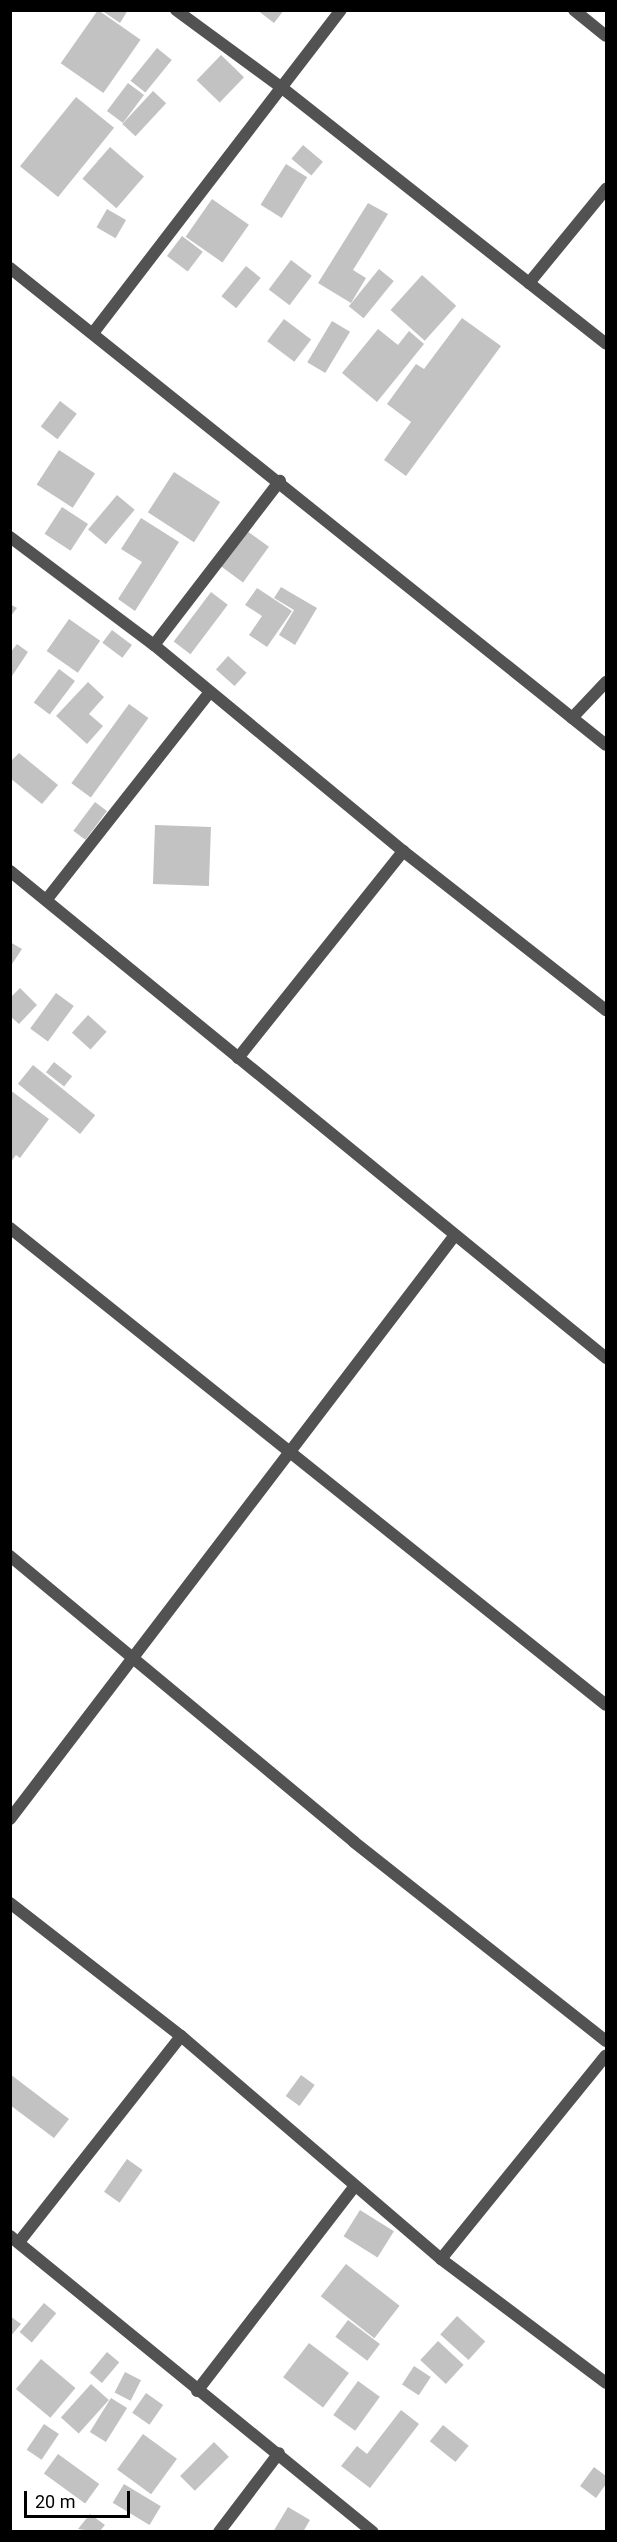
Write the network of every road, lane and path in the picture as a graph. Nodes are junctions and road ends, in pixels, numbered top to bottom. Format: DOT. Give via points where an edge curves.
graph roads {
  1 [pos="176,10"];
  2 [pos="341,10"];
  3 [pos="574,10"];
  4 [pos="606,36"];
  5 [pos="281,87"];
  6 [pos="606,189"];
  7 [pos="10,268"];
  8 [pos="529,283"];
  9 [pos="93,333"];
  10 [pos="606,344"];
  11 [pos="280,481"];
  12 [pos="10,537"];
  13 [pos="154,645"];
  14 [pos="606,682"];
  15 [pos="209,693"];
  16 [pos="572,718"];
  17 [pos="606,746"];
  18 [pos="403,851"];
  19 [pos="10,871"];
  20 [pos="47,899"];
  21 [pos="606,1010"];
  22 [pos="238,1058"];
  23 [pos="10,1228"];
  24 [pos="455,1235"];
  25 [pos="606,1358"];
  26 [pos="289,1454"];
  27 [pos="10,1556"];
  28 [pos="133,1654"];
  29 [pos="606,1705"];
  30 [pos="10,1819"];
  31 [pos="10,1903"];
  32 [pos="182,2036"];
  33 [pos="606,2041"];
  34 [pos="606,2055"];
  35 [pos="354,2187"];
  36 [pos="15,2239"];
  37 [pos="441,2259"];
  38 [pos="606,2383"];
  39 [pos="197,2391"];
  40 [pos="279,2453"];
  41 [pos="219,2532"];
  42 [pos="373,2532"];
  1 -- 5 [label="street"];
  2 -- 5 [label="street"];
  3 -- 4 [label="street"];
  5 -- 8 [label="street"];
  5 -- 9 [label="street"];
  6 -- 8 [label="street"];
  7 -- 9 [label="street"];
  8 -- 10 [label="street"];
  9 -- 11 [label="street"];
  11 -- 13 [label="street"];
  11 -- 16 [label="street"];
  12 -- 13 [label="street"];
  13 -- 15 [label="street"];
  14 -- 16 [label="street"];
  15 -- 18 [label="street"];
  15 -- 20 [label="street"];
  16 -- 17 [label="street"];
  18 -- 21 [label="street"];
  18 -- 22 [label="street"];
  19 -- 20 [label="street"];
  20 -- 22 [label="street"];
  22 -- 24 [label="street"];
  23 -- 26 [label="street"];
  24 -- 25 [label="street"];
  24 -- 26 [label="street"];
  26 -- 28 [label="street"];
  26 -- 29 [label="street"];
  27 -- 28 [label="street"];
  28 -- 30 [label="street"];
  28 -- 33 [label="street" via="354,1842"];
  31 -- 32 [label="street"];
  32 -- 35 [label="street"];
  32 -- 36 [label="street"];
  34 -- 37 [label="street"];
  35 -- 37 [label="street"];
  35 -- 39 [label="street"];
  36 -- 39 [label="street"];
  37 -- 38 [label="street"];
  39 -- 40 [label="street"];
  40 -- 41 [label="street"];
  40 -- 42 [label="street"];
}
